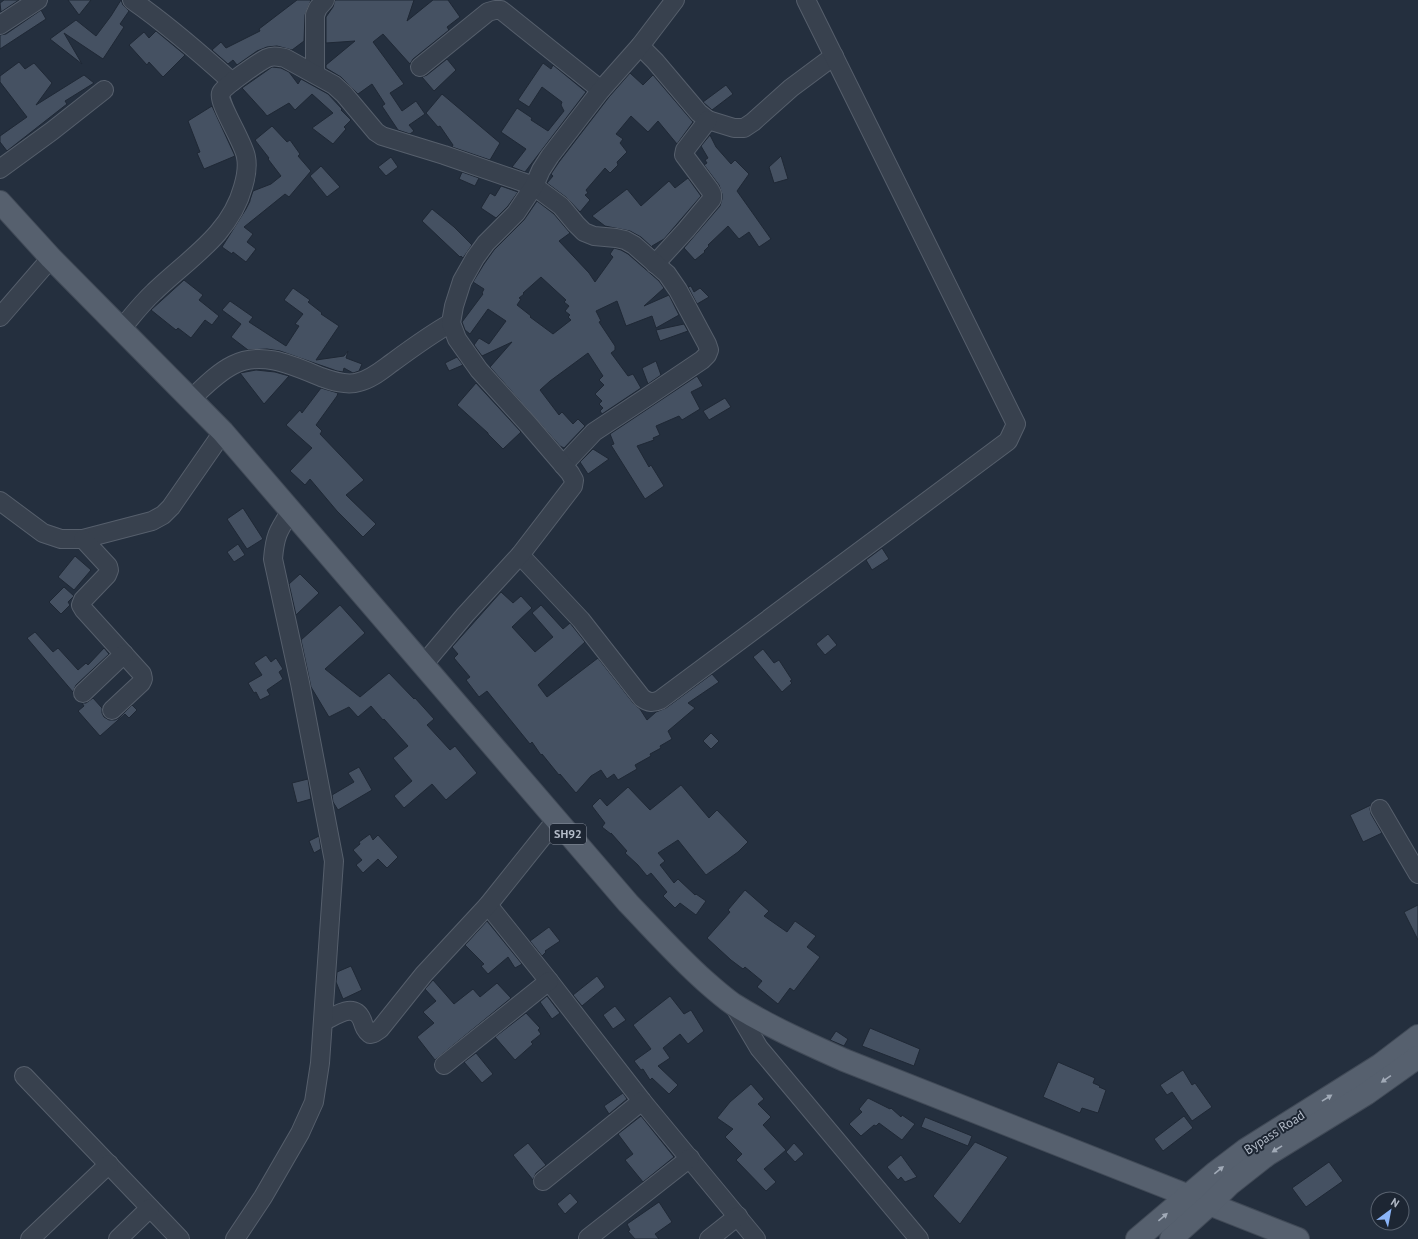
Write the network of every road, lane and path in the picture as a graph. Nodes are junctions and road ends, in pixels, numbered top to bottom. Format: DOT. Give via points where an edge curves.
graph roads {
  1 [pos="38,0"];
  2 [pos="132,0"];
  3 [pos="325,0"];
  4 [pos="675,0"];
  5 [pos="806,0"];
  6 [pos="0,25"];
  7 [pos="640,46"];
  8 [pos="834,56"];
  9 [pos="420,67"];
  10 [pos="315,74"];
  11 [pos="232,82"];
  12 [pos="104,90"];
  13 [pos="601,90"];
  14 [pos="708,120"];
  15 [pos="0,169"];
  16 [pos="534,186"];
  17 [pos="0,202"];
  18 [pos="51,258"];
  19 [pos="655,264"];
  20 [pos="0,317"];
  21 [pos="451,323"];
  22 [pos="122,328"];
  23 [pos="191,399"];
  24 [pos="223,432"];
  25 [pos="563,465"];
  26 [pos="0,501"];
  27 [pos="291,511"];
  28 [pos="83,539"];
  29 [pos="520,555"];
  30 [pos="124,654"];
  31 [pos="423,665"];
  32 [pos="83,693"];
  33 [pos="112,710"];
  34 [pos="1380,810"];
  35 [pos="556,820"];
  36 [pos="1418,874"];
  37 [pos="488,905"];
  38 [pos="549,981"];
  39 [pos="732,1003"];
  40 [pos="324,1021"];
  41 [pos="1418,1036"];
  42 [pos="1418,1057"];
  43 [pos="444,1065"];
  44 [pos="24,1076"];
  45 [pos="642,1101"];
  46 [pos="690,1158"];
  47 [pos="109,1164"];
  48 [pos="543,1181"];
  49 [pos="1189,1196"];
  50 [pos="1210,1204"];
  51 [pos="150,1208"];
  52 [pos="738,1216"];
  53 [pos="588,1238"];
  54 [pos="30,1239"];
  55 [pos="118,1239"];
  56 [pos="180,1239"];
  57 [pos="235,1239"];
  58 [pos="709,1239"];
  59 [pos="756,1239"];
  60 [pos="919,1239"];
  61 [pos="1137,1239"];
  62 [pos="1171,1239"];
  63 [pos="1298,1239"];
  1 -- 6 [label="street"];
  2 -- 11 [label="street" via="160,20"];
  3 -- 10 [label="street" via="315,15"];
  4 -- 7 [label="street"];
  5 -- 8 [label="street"];
  7 -- 13 [label="street"];
  7 -- 14 [label="street"];
  8 -- 14 [label="street" via="744,128 734,128"];
  8 -- 29 [label="street" via="1016,424 1008,441 653,703 642,698 581,620"];
  9 -- 13 [label="street" via="488,12 501,10"];
  10 -- 11 [label="street" via="277,56 268,58"];
  10 -- 16 [label="street" via="344,94 382,136"];
  11 -- 22 [label="street" via="220,96 246,156 247,173 232,215 221,231 153,292"];
  12 -- 15 [label="street"];
  13 -- 16 [label="street" via="550,156"];
  14 -- 19 [label="street" via="685,150 684,155 710,190 712,199"];
  16 -- 19 [label="street" via="561,206 584,232 594,236 625,240"];
  16 -- 21 [label="street" via="516,213 475,258 462,281"];
  17 -- 18 [label="main road, SH92"];
  18 -- 20 [label="street"];
  18 -- 22 [label="main road, SH92"];
  19 -- 25 [label="street" via="678,290 707,344 707,355 594,432"];
  21 -- 23 [label="street" via="359,383 327,379 286,363 246,359 218,375"];
  21 -- 25 [label="street" via="458,340 479,370"];
  22 -- 23 [label="main road, SH92"];
  23 -- 24 [label="main road, SH92"];
  24 -- 27 [label="main road, SH92"];
  24 -- 28 [label="street" via="163,515 146,523"];
  25 -- 29 [label="street" via="574,480 573,486"];
  26 -- 28 [label="street" via="43,534 61,540"];
  27 -- 31 [label="main road, SH92"];
  27 -- 40 [label="street" via="278,531 274,542 273,559 334,861"];
  28 -- 30 [label="street" via="109,570 81,605"];
  29 -- 31 [label="street"];
  30 -- 32 [label="street"];
  30 -- 33 [label="street" via="142,674 143,679"];
  31 -- 35 [label="main road, SH92"];
  34 -- 36 [label="street"];
  35 -- 37 [label="street"];
  35 -- 39 [label="main road, SH92" via="667,944 694,972"];
  37 -- 38 [label="street"];
  37 -- 40 [label="street" via="424,974 374,1034 366,1031 358,1013 352,1010 346,1010"];
  38 -- 43 [label="street"];
  38 -- 45 [label="street"];
  39 -- 49 [label="main road, SH92" via="796,1039 844,1060"];
  39 -- 60 [label="street" via="759,1048"];
  40 -- 57 [label="street" via="314,1102 271,1184"];
  49 -- 41 [label="main road, Bypass Road, one-way" via="1245,1150 1380,1065"];
  42 -- 50 [label="main road, Bypass Road, one-way" via="1366,1094 1267,1155 1230,1184"];
  44 -- 47 [label="street"];
  45 -- 46 [label="street"];
  45 -- 48 [label="street"];
  46 -- 52 [label="street"];
  46 -- 53 [label="street"];
  47 -- 51 [label="street"];
  47 -- 54 [label="street"];
  49 -- 50 [label="main road, SH92"];
  61 -- 49 [label="main road, Bypass Road, one-way"];
  50 -- 62 [label="main road, Bypass Road"];
  50 -- 63 [label="main road, SH92"];
  51 -- 55 [label="street"];
  51 -- 56 [label="street"];
  52 -- 58 [label="street"];
  52 -- 59 [label="street"];
}
